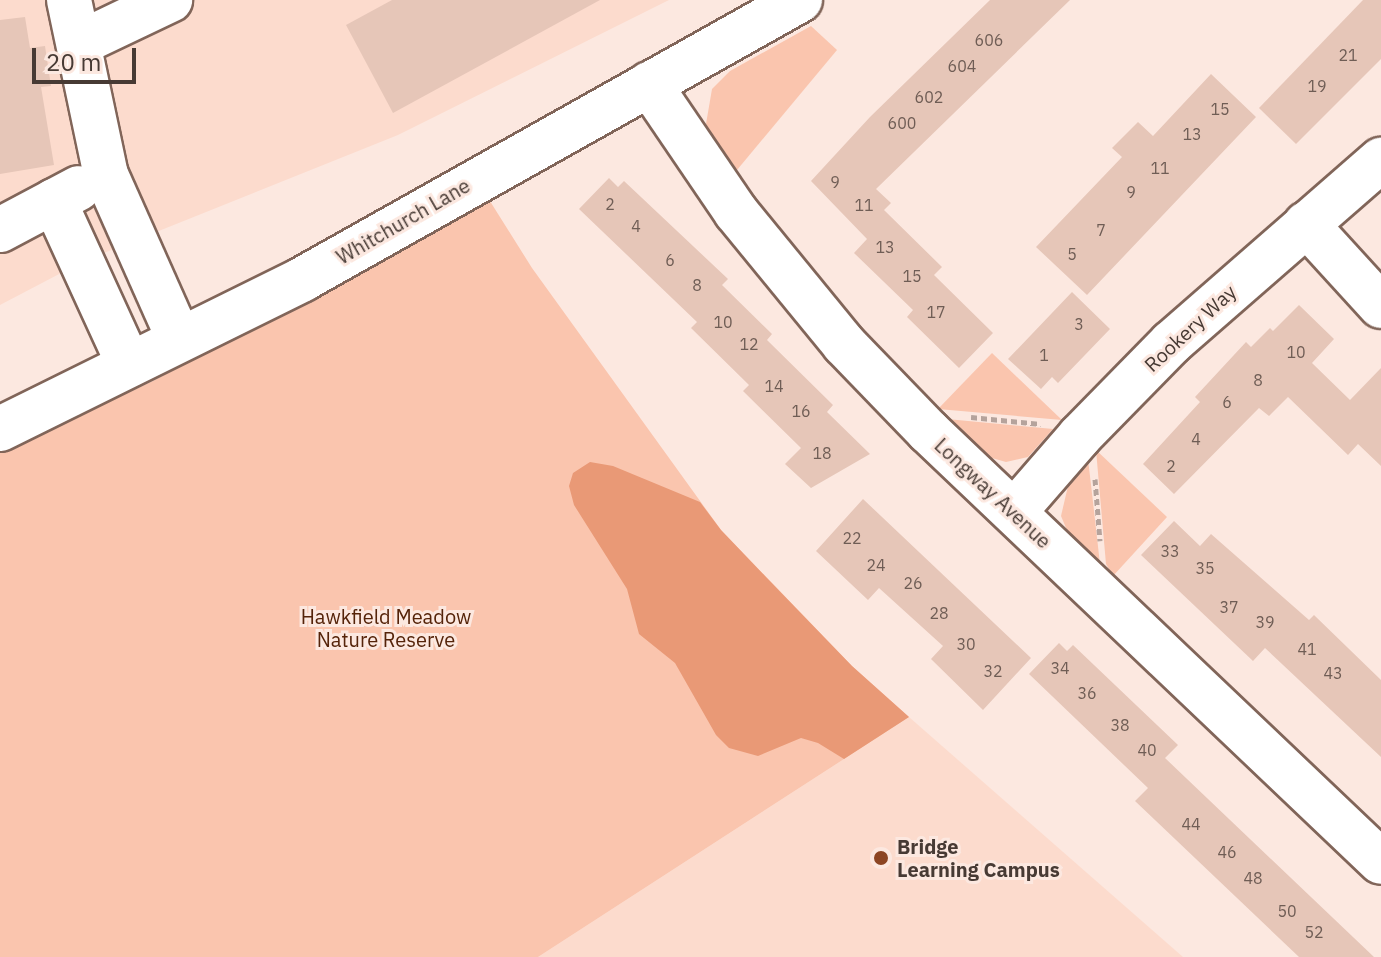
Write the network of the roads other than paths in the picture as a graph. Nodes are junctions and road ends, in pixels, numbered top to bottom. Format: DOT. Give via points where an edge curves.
graph roads {
  1 [pos="69,0"];
  2 [pos="170,0"];
  3 [pos="800,0"];
  4 [pos="80,43"];
  5 [pos="649,84"];
  6 [pos="1381,160"];
  7 [pos="106,175"];
  8 [pos="54,201"];
  9 [pos="1306,224"];
  10 [pos="0,230"];
  11 [pos="1381,306"];
  12 [pos="179,339"];
  13 [pos="129,365"];
  14 [pos="0,429"];
  15 [pos="1014,512"];
  16 [pos="1381,862"];
  1 -- 4 [label="street"];
  2 -- 4 [label="street"];
  3 -- 5 [label="street, Whitchurch Lane"];
  4 -- 7 [label="street"];
  5 -- 12 [label="street, Whitchurch Lane" via="303,279"];
  5 -- 15 [label="street, Longway Avenue" via="736,212 844,344"];
  6 -- 9 [label="street, Rookery Way"];
  7 -- 8 [label="street"];
  7 -- 12 [label="street"];
  8 -- 10 [label="street"];
  8 -- 13 [label="street"];
  9 -- 11 [label="street"];
  9 -- 15 [label="street, Rookery Way" via="1171,343"];
  12 -- 13 [label="street, Whitchurch Lane"];
  13 -- 14 [label="street, Whitchurch Lane"];
  15 -- 16 [label="street, Longway Avenue"];
}
